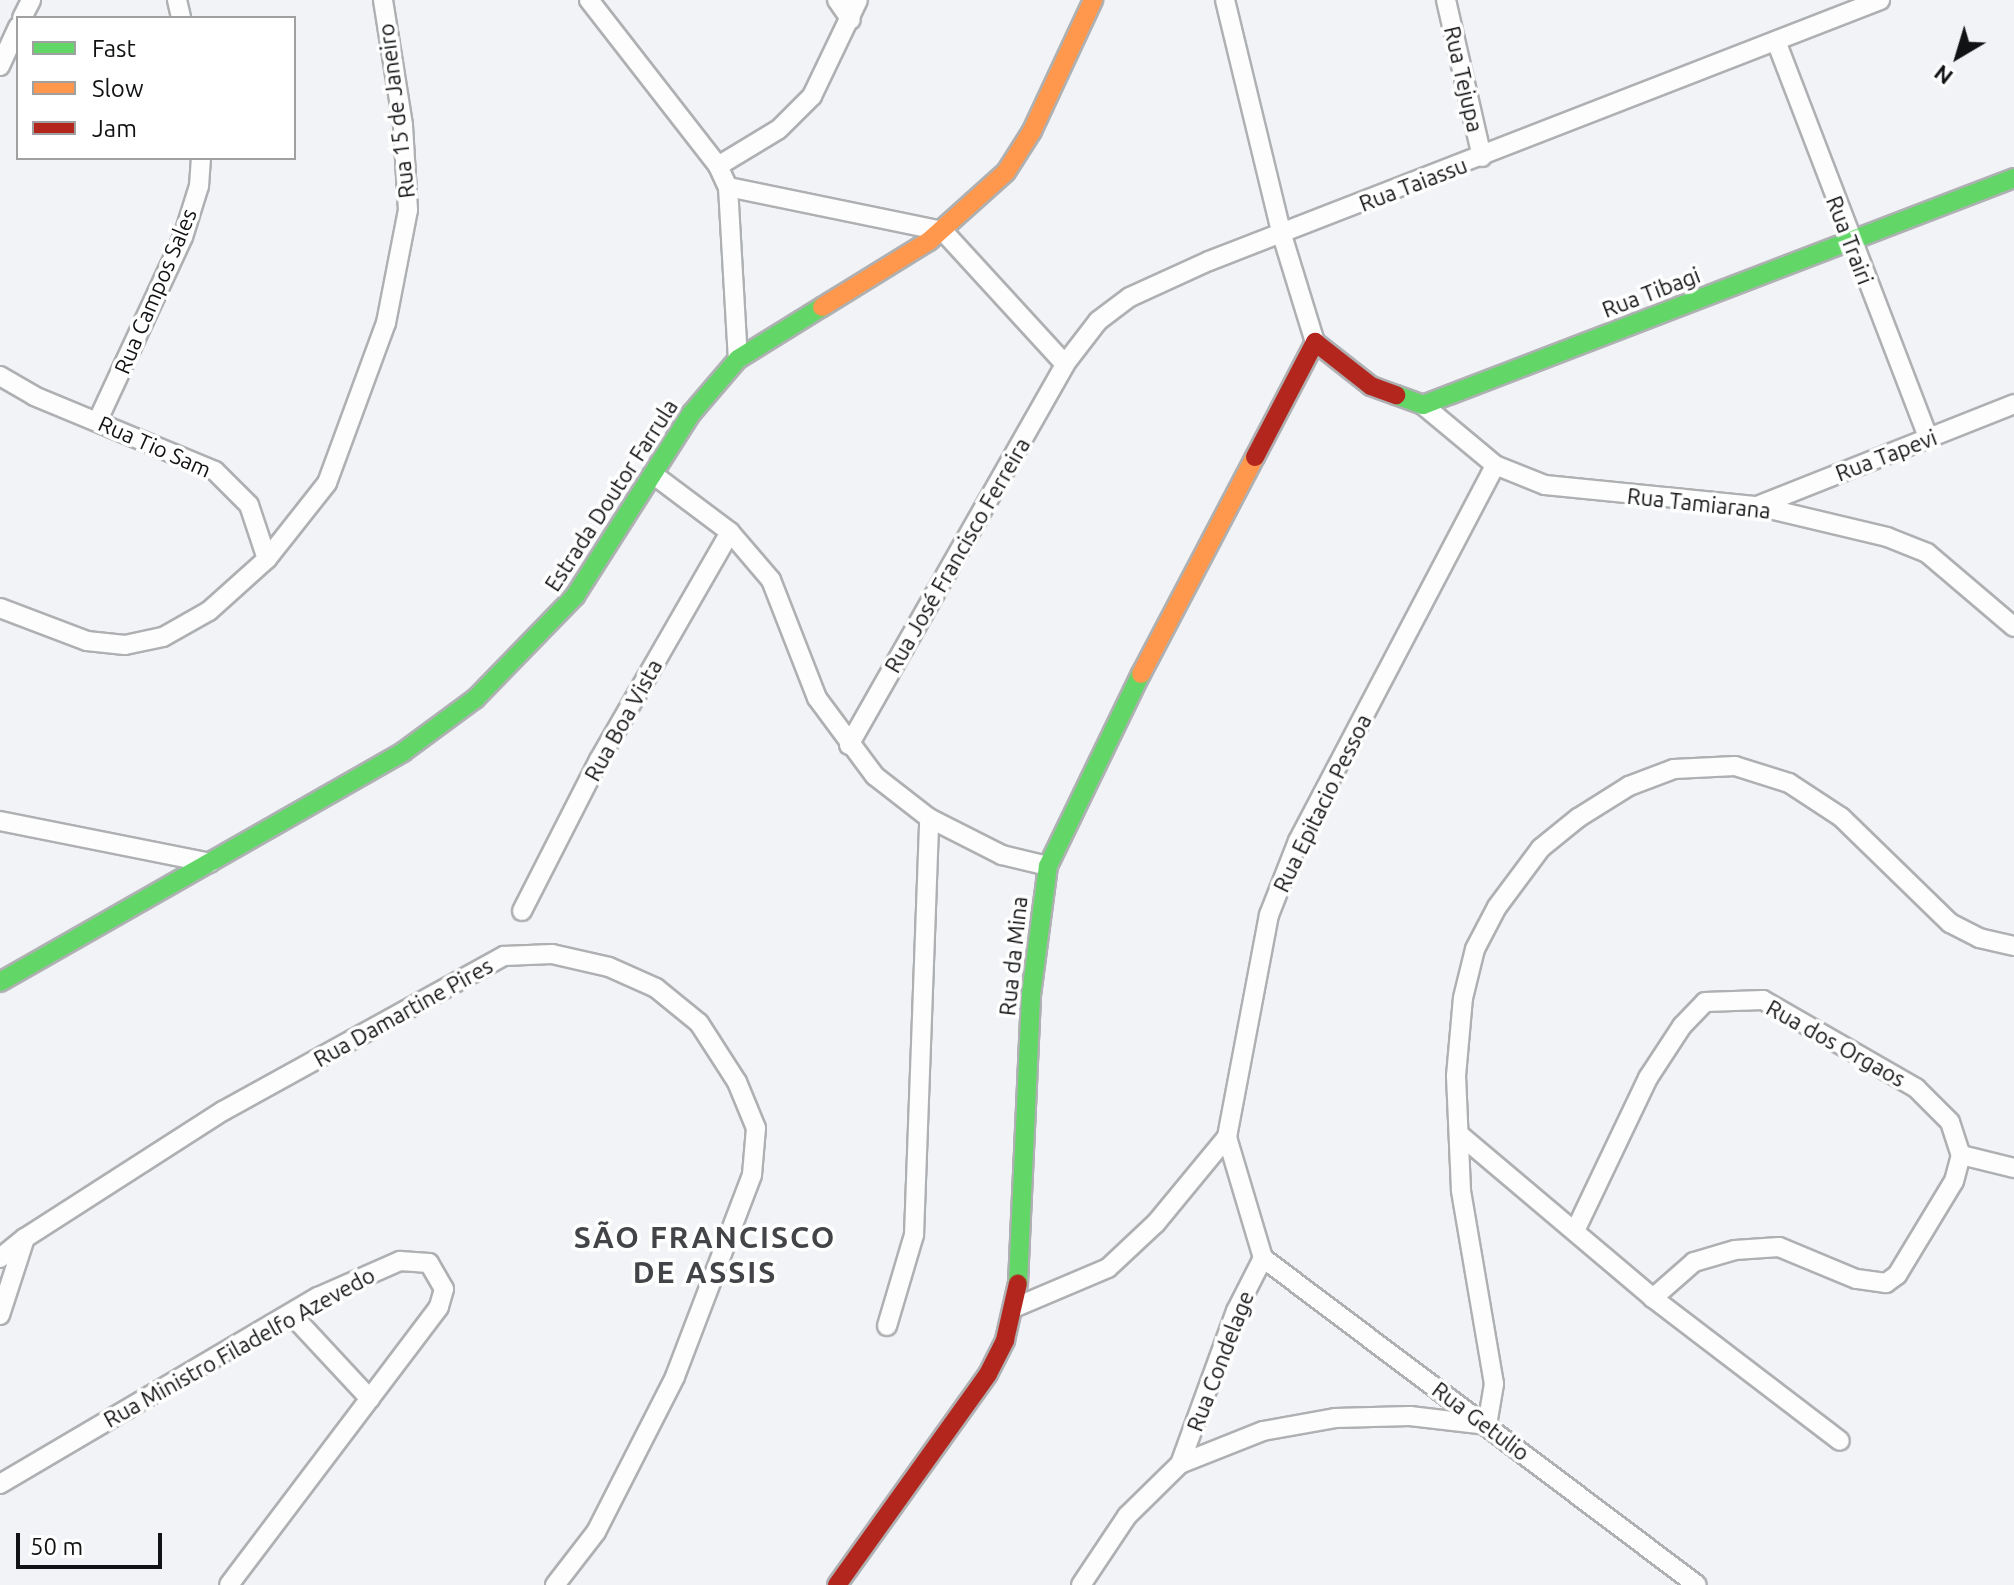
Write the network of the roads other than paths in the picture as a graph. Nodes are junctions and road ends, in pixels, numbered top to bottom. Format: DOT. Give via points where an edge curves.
graph roads {
  1 [pos="383,0"];
  2 [pos="589,0"];
  3 [pos="837,0"];
  4 [pos="858,0"];
  5 [pos="1093,0"];
  6 [pos="1225,0"];
  7 [pos="1446,0"];
  8 [pos="1880,0"];
  9 [pos="1855,4"];
  10 [pos="851,20"];
  11 [pos="16,31"];
  12 [pos="1780,40"];
  13 [pos="0,66"];
  14 [pos="1482,157"];
  15 [pos="201,160"];
  16 [pos="718,166"];
  17 [pos="2014,178"];
  18 [pos="728,187"];
  19 [pos="943,231"];
  20 [pos="1282,235"];
  21 [pos="1850,241"];
  22 [pos="1315,342"];
  23 [pos="738,359"];
  24 [pos="1065,364"];
  25 [pos="0,376"];
  26 [pos="2014,404"];
  27 [pos="1423,405"];
  28 [pos="98,420"];
  29 [pos="1928,438"];
  30 [pos="1495,465"];
  31 [pos="654,475"];
  32 [pos="1757,506"];
  33 [pos="730,532"];
  34 [pos="267,559"];
  35 [pos="0,608"];
  36 [pos="2014,627"];
  37 [pos="849,745"];
  38 [pos="929,818"];
  39 [pos="0,821"];
  40 [pos="210,863"];
  41 [pos="1048,866"];
  42 [pos="522,911"];
  43 [pos="2014,946"];
  44 [pos="0,982"];
  45 [pos="1459,1134"];
  46 [pos="1227,1137"];
  47 [pos="1961,1155"];
  48 [pos="2014,1168"];
  49 [pos="1575,1231"];
  50 [pos="25,1238"];
  51 [pos="0,1258"];
  52 [pos="1263,1258"];
  53 [pos="1653,1298"];
  54 [pos="1016,1307"];
  55 [pos="291,1314"];
  56 [pos="0,1315"];
  57 [pos="887,1326"];
  58 [pos="370,1399"];
  59 [pos="1487,1425"];
  60 [pos="1840,1441"];
  61 [pos="1180,1464"];
  62 [pos="0,1484"];
  63 [pos="229,1585"];
  64 [pos="555,1585"];
  65 [pos="837,1585"];
  66 [pos="1081,1585"];
  67 [pos="1697,1585"];
  1 -- 34 [label="street, Rua 15 de Janeiro" via="403,125 408,210 386,323 327,483"];
  2 -- 16 [label="street"];
  3 -- 10 [label="street"];
  4 -- 10 [label="street"];
  5 -- 19 [label="street, Estrada Doutor Farrula" via="1057,82 1013,162"];
  6 -- 20 [label="street"];
  7 -- 14 [label="street, Rua Tejupa"];
  8 -- 9 [label="street, Rua Taiassu"];
  9 -- 12 [label="street, Rua Taiassu"];
  10 -- 16 [label="street" via="826,74 798,112"];
  11 -- 13 [label="street"];
  12 -- 14 [label="street, Rua Taiassu"];
  12 -- 21 [label="street, Rua Trairi"];
  14 -- 20 [label="street, Rua Taiassu"];
  15 -- 28 [label="street, Rua Campos Sales" via="199,186 183,237"];
  16 -- 18 [label="street"];
  17 -- 21 [label="street, Rua Tibagi"];
  18 -- 19 [label="street"];
  18 -- 23 [label="street"];
  19 -- 23 [label="street, Estrada Doutor Farrula"];
  19 -- 24 [label="street"];
  20 -- 22 [label="street"];
  20 -- 24 [label="street, Rua Taiassu" via="1130,297 1098,321"];
  21 -- 27 [label="street, Rua Tibagi"];
  21 -- 29 [label="street, Rua Trairi"];
  22 -- 27 [label="street" via="1371,386"];
  22 -- 41 [label="street, Rua da Mina" via="1095,762"];
  23 -- 31 [label="street, Estrada Doutor Farrula" via="691,414"];
  24 -- 37 [label="street, Rua José Francisco Ferreira"];
  25 -- 28 [label="street, Rua Tio Sam" via="34,396"];
  26 -- 29 [label="street, Rua Tapevi"];
  27 -- 30 [label="street, Rua Tamiarana"];
  28 -- 34 [label="street, Rua Tio Sam" via="215,471 249,505"];
  29 -- 32 [label="street, Rua Tapevi"];
  30 -- 32 [label="street, Rua Tamiarana" via="1545,485 1589,493"];
  30 -- 46 [label="street, Rua Epitacio Pessoa" via="1298,841 1269,915"];
  31 -- 33 [label="street"];
  31 -- 40 [label="street, Estrada Doutor Farrula" via="575,596 475,699 403,752"];
  32 -- 36 [label="street, Rua Tamiarana" via="1887,537 1927,553"];
  33 -- 37 [label="street" via="771,580 817,698"];
  33 -- 42 [label="street, Rua Boa Vista" via="599,760"];
  34 -- 35 [label="street, Rua 15 de Janeiro" via="209,611 163,637 125,645 87,641"];
  37 -- 38 [label="street" via="875,776"];
  38 -- 41 [label="street" via="1002,855"];
  38 -- 57 [label="street" via="914,1235"];
  39 -- 40 [label="street"];
  40 -- 44 [label="street, Estrada Doutor Farrula"];
  41 -- 54 [label="street, Rua da Mina" via="1031,995"];
  43 -- 45 [label="street" via="1979,938 1950,923 1841,817 1789,783 1735,766 1674,769 1629,786 1578,818 1541,848 1497,907 1475,949 1463,998 1456,1076"];
  45 -- 49 [label="street"];
  45 -- 59 [label="street" via="1468,1245 1494,1384"];
  46 -- 52 [label="street, Rua Epitacio Pessoa"];
  46 -- 54 [label="street" via="1156,1223 1108,1268"];
  47 -- 48 [label="street"];
  47 -- 49 [label="street, Rua dos Orgaos" via="1950,1122 1916,1088 1763,1000 1705,1002 1648,1078"];
  47 -- 53 [label="street" via="1954,1181 1897,1275 1886,1283 1779,1247 1735,1250 1694,1262"];
  49 -- 53 [label="street"];
  50 -- 51 [label="street, Rua Damartine Pires"];
  50 -- 56 [label="street"];
  50 -- 64 [label="street, Rua Damartine Pires" via="223,1111 504,956 552,954 609,967 656,988 699,1023 737,1082 756,1128 752,1175 675,1377 596,1532"];
  52 -- 59 [label="street, Rua Getulio"];
  52 -- 61 [label="street, Rua Condelage" via="1236,1311"];
  53 -- 60 [label="street"];
  54 -- 65 [label="street, Rua da Mina" via="988,1374"];
  55 -- 58 [label="street"];
  55 -- 58 [label="street, Rua Ministro Filadelfo Azevedo" via="400,1261 415,1258 438,1271 444,1289 439,1307"];
  55 -- 62 [label="street, Rua Ministro Filadelfo Azevedo"];
  58 -- 63 [label="street, Rua Ministro Filadelfo Azevedo"];
  59 -- 61 [label="street, Rua Condelage" via="1410,1416 1335,1418 1263,1431"];
  59 -- 67 [label="street, Rua Getulio"];
  61 -- 66 [label="street, Rua Condelage" via="1127,1516"];
}
